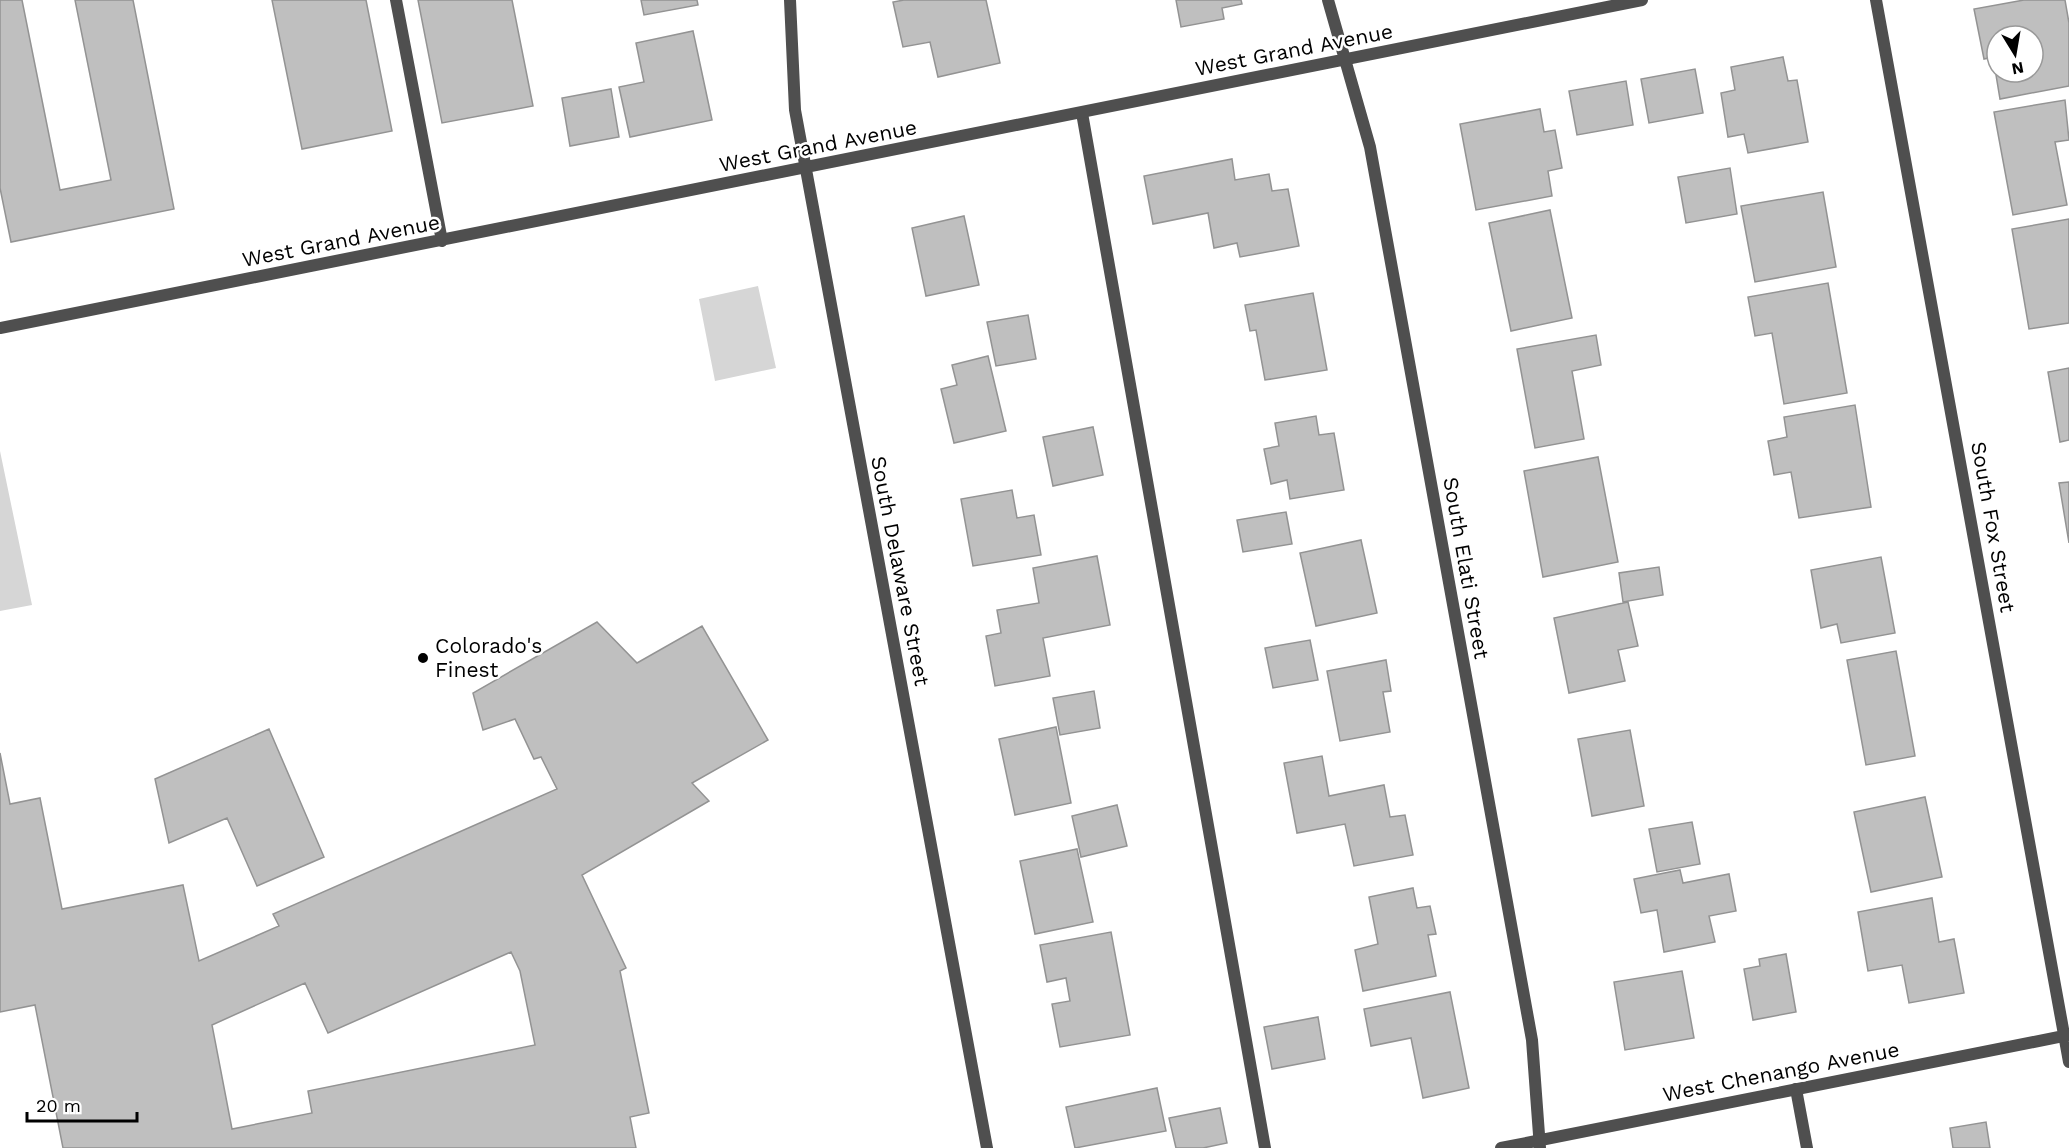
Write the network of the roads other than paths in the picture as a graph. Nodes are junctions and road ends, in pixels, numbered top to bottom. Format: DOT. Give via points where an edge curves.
graph roads {
  1 [pos="396,0"];
  2 [pos="789,0"];
  3 [pos="1328,0"];
  4 [pos="1642,0"];
  5 [pos="1876,0"];
  6 [pos="1346,59"];
  7 [pos="1082,113"];
  8 [pos="806,169"];
  9 [pos="442,241"];
  10 [pos="0,328"];
  11 [pos="2067,1035"];
  12 [pos="2069,1062"];
  13 [pos="1796,1089"];
  14 [pos="1540,1144"];
  15 [pos="987,1148"];
  16 [pos="1265,1148"];
  17 [pos="1501,1148"];
  18 [pos="1807,1148"];
  1 -- 9 [label="street"];
  2 -- 8 [label="street, South Delaware Street" via="795,110"];
  3 -- 6 [label="street, South Elati Street"];
  4 -- 6 [label="street, West Grand Avenue"];
  5 -- 11 [label="street, South Fox Street"];
  6 -- 7 [label="street, West Grand Avenue"];
  6 -- 14 [label="street, South Elati Street" via="1370,147 1532,1040"];
  7 -- 8 [label="street, West Grand Avenue"];
  7 -- 16 [label="street"];
  8 -- 9 [label="street, West Grand Avenue"];
  8 -- 15 [label="street, South Delaware Street"];
  9 -- 10 [label="street, West Grand Avenue"];
  11 -- 12 [label="street, South Fox Street"];
  11 -- 13 [label="street, West Chenango Avenue"];
  13 -- 14 [label="street, West Chenango Avenue"];
  13 -- 18 [label="street"];
  14 -- 17 [label="street, West Chenango Avenue"];
}
